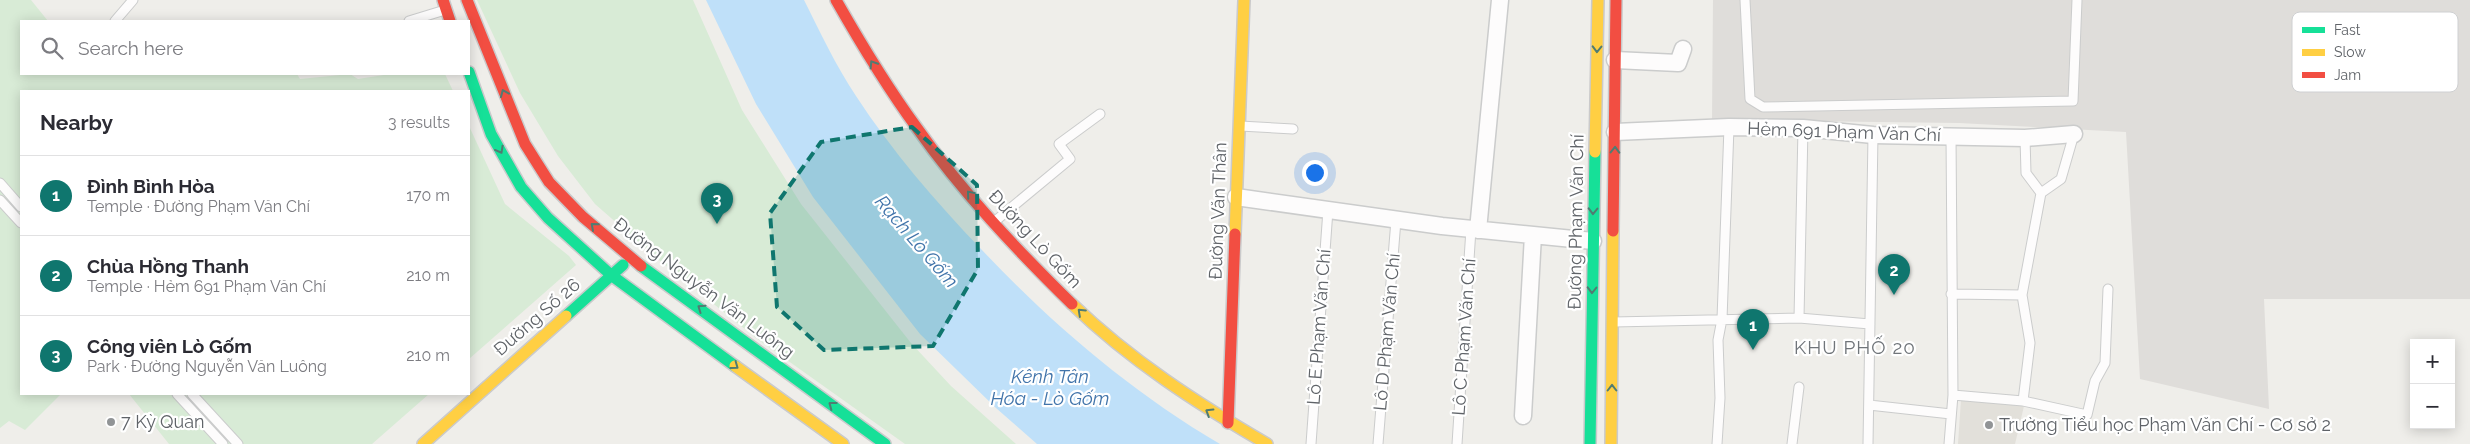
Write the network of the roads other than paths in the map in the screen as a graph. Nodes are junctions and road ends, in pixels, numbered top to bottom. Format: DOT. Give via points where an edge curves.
graph roads {
  1 [pos="133,0"];
  2 [pos="467,0"];
  3 [pos="836,0"];
  4 [pos="1244,0"];
  5 [pos="1500,0"];
  6 [pos="1598,0"];
  7 [pos="1616,0"];
  8 [pos="1745,0"];
  9 [pos="2077,0"];
  10 [pos="446,10"];
  11 [pos="116,20"];
  12 [pos="412,20"];
  13 [pos="1683,49"];
  14 [pos="1615,60"];
  15 [pos="470,75"];
  16 [pos="1100,114"];
  17 [pos="1238,126"];
  18 [pos="1729,127"];
  19 [pos="1803,128"];
  20 [pos="1293,129"];
  21 [pos="1615,132"];
  22 [pos="2074,134"];
  23 [pos="1873,135"];
  24 [pos="1951,136"];
  25 [pos="2025,138"];
  26 [pos="0,183"];
  27 [pos="2041,193"];
  28 [pos="1236,198"];
  29 [pos="0,200"];
  30 [pos="20,205"];
  31 [pos="1328,210"];
  32 [pos="1396,220"];
  33 [pos="20,223"];
  34 [pos="994,223"];
  35 [pos="1475,230"];
  36 [pos="1533,236"];
  37 [pos="1592,241"];
  38 [pos="630,258"];
  39 [pos="611,275"];
  40 [pos="2108,289"];
  41 [pos="1952,294"];
  42 [pos="2022,294"];
  43 [pos="1799,318"];
  44 [pos="1722,319"];
  45 [pos="1613,322"];
  46 [pos="1870,324"];
  47 [pos="1798,387"];
  48 [pos="178,395"];
  49 [pos="193,395"];
  50 [pos="1953,395"];
  51 [pos="2023,401"];
  52 [pos="1869,405"];
  53 [pos="1951,414"];
  54 [pos="1524,416"];
  55 [pos="1228,424"];
  56 [pos="859,425"];
  57 [pos="1589,442"];
  58 [pos="1613,442"];
  59 [pos="223,444"];
  60 [pos="238,444"];
  61 [pos="423,444"];
  62 [pos="841,444"];
  63 [pos="885,444"];
  64 [pos="1267,444"];
  65 [pos="1311,444"];
  66 [pos="1378,444"];
  67 [pos="1458,444"];
  68 [pos="1717,444"];
  69 [pos="1792,444"];
  70 [pos="1868,444"];
  71 [pos="1949,444"];
  1 -- 11 [label="lane"];
  38 -- 2 [label="main road, Đường Nguyễn Văn Luông, one-way" via="583,217 544,174 525,144"];
  34 -- 3 [label="main road, Đường Lò Gốm, one-way" via="875,68"];
  4 -- 17 [label="main road, Đường Văn Thân"];
  5 -- 35 [label="street"];
  6 -- 37 [label="main road, Đường Phạm Văn Chí, one-way"];
  7 -- 14 [label="main road"];
  8 -- 9 [label="lane" via="1750,99 1763,107 2073,101"];
  10 -- 12 [label="lane"];
  13 -- 14 [label="street" via="1678,63"];
  14 -- 21 [label="main road"];
  15 -- 39 [label="main road, one-way" via="491,134 521,187 548,218"];
  16 -- 34 [label="lane" via="1059,144 1070,159"];
  17 -- 20 [label="lane"];
  17 -- 28 [label="main road, Đường Văn Thân"];
  18 -- 19 [label="street, Hẻm 691 Phạm Văn Chí"];
  18 -- 21 [label="street, Hẻm 691 Phạm Văn Chí"];
  18 -- 44 [label="lane"];
  19 -- 23 [label="street, Hẻm 691 Phạm Văn Chí"];
  19 -- 43 [label="lane"];
  45 -- 21 [label="main road, one-way"];
  22 -- 25 [label="street, Hẻm 691 Phạm Văn Chí"];
  22 -- 27 [label="lane" via="2061,179"];
  23 -- 24 [label="street, Hẻm 691 Phạm Văn Chí"];
  23 -- 46 [label="lane"];
  24 -- 25 [label="street, Hẻm 691 Phạm Văn Chí"];
  24 -- 41 [label="lane"];
  25 -- 27 [label="lane" via="2026,173"];
  26 -- 30 [label="lane"];
  27 -- 42 [label="lane"];
  28 -- 31 [label="street"];
  28 -- 55 [label="main road, Đường Văn Thân"];
  29 -- 33 [label="lane"];
  31 -- 32 [label="street"];
  31 -- 65 [label="lane, Lô E Phạm Văn Chí"];
  32 -- 35 [label="street"];
  32 -- 66 [label="lane, Lô D Phạm Văn Chí"];
  55 -- 34 [label="main road, Đường Lò Gốm, one-way" via="1117,344 1034,266"];
  35 -- 36 [label="street"];
  35 -- 67 [label="lane, Lô C Phạm Văn Chí"];
  36 -- 37 [label="street"];
  36 -- 54 [label="street"];
  37 -- 57 [label="main road, Đường Phạm Văn Chí, one-way"];
  38 -- 39 [label="main road, Đường Số 26"];
  56 -- 38 [label="main road, Đường Nguyễn Văn Luông, one-way"];
  39 -- 61 [label="main road, Đường Số 26"];
  39 -- 62 [label="main road, one-way"];
  40 -- 51 [label="lane" via="2106,363 2095,381 2087,415"];
  41 -- 42 [label="lane"];
  41 -- 50 [label="lane"];
  42 -- 51 [label="lane" via="2030,343"];
  43 -- 44 [label="lane"];
  43 -- 46 [label="lane"];
  44 -- 45 [label="lane"];
  44 -- 68 [label="lane" via="1718,340 1720,398"];
  58 -- 45 [label="main road, one-way"];
  46 -- 52 [label="lane"];
  47 -- 69 [label="lane"];
  48 -- 59 [label="lane"];
  49 -- 60 [label="lane"];
  50 -- 51 [label="lane"];
  50 -- 53 [label="lane"];
  52 -- 53 [label="lane"];
  52 -- 70 [label="lane"];
  53 -- 71 [label="lane"];
  55 -- 64 [label="main road, Đường Lò Gốm"];
  56 -- 62 [label="street"];
  56 -- 63 [label="main road, Đường Nguyễn Văn Luông"];
}
